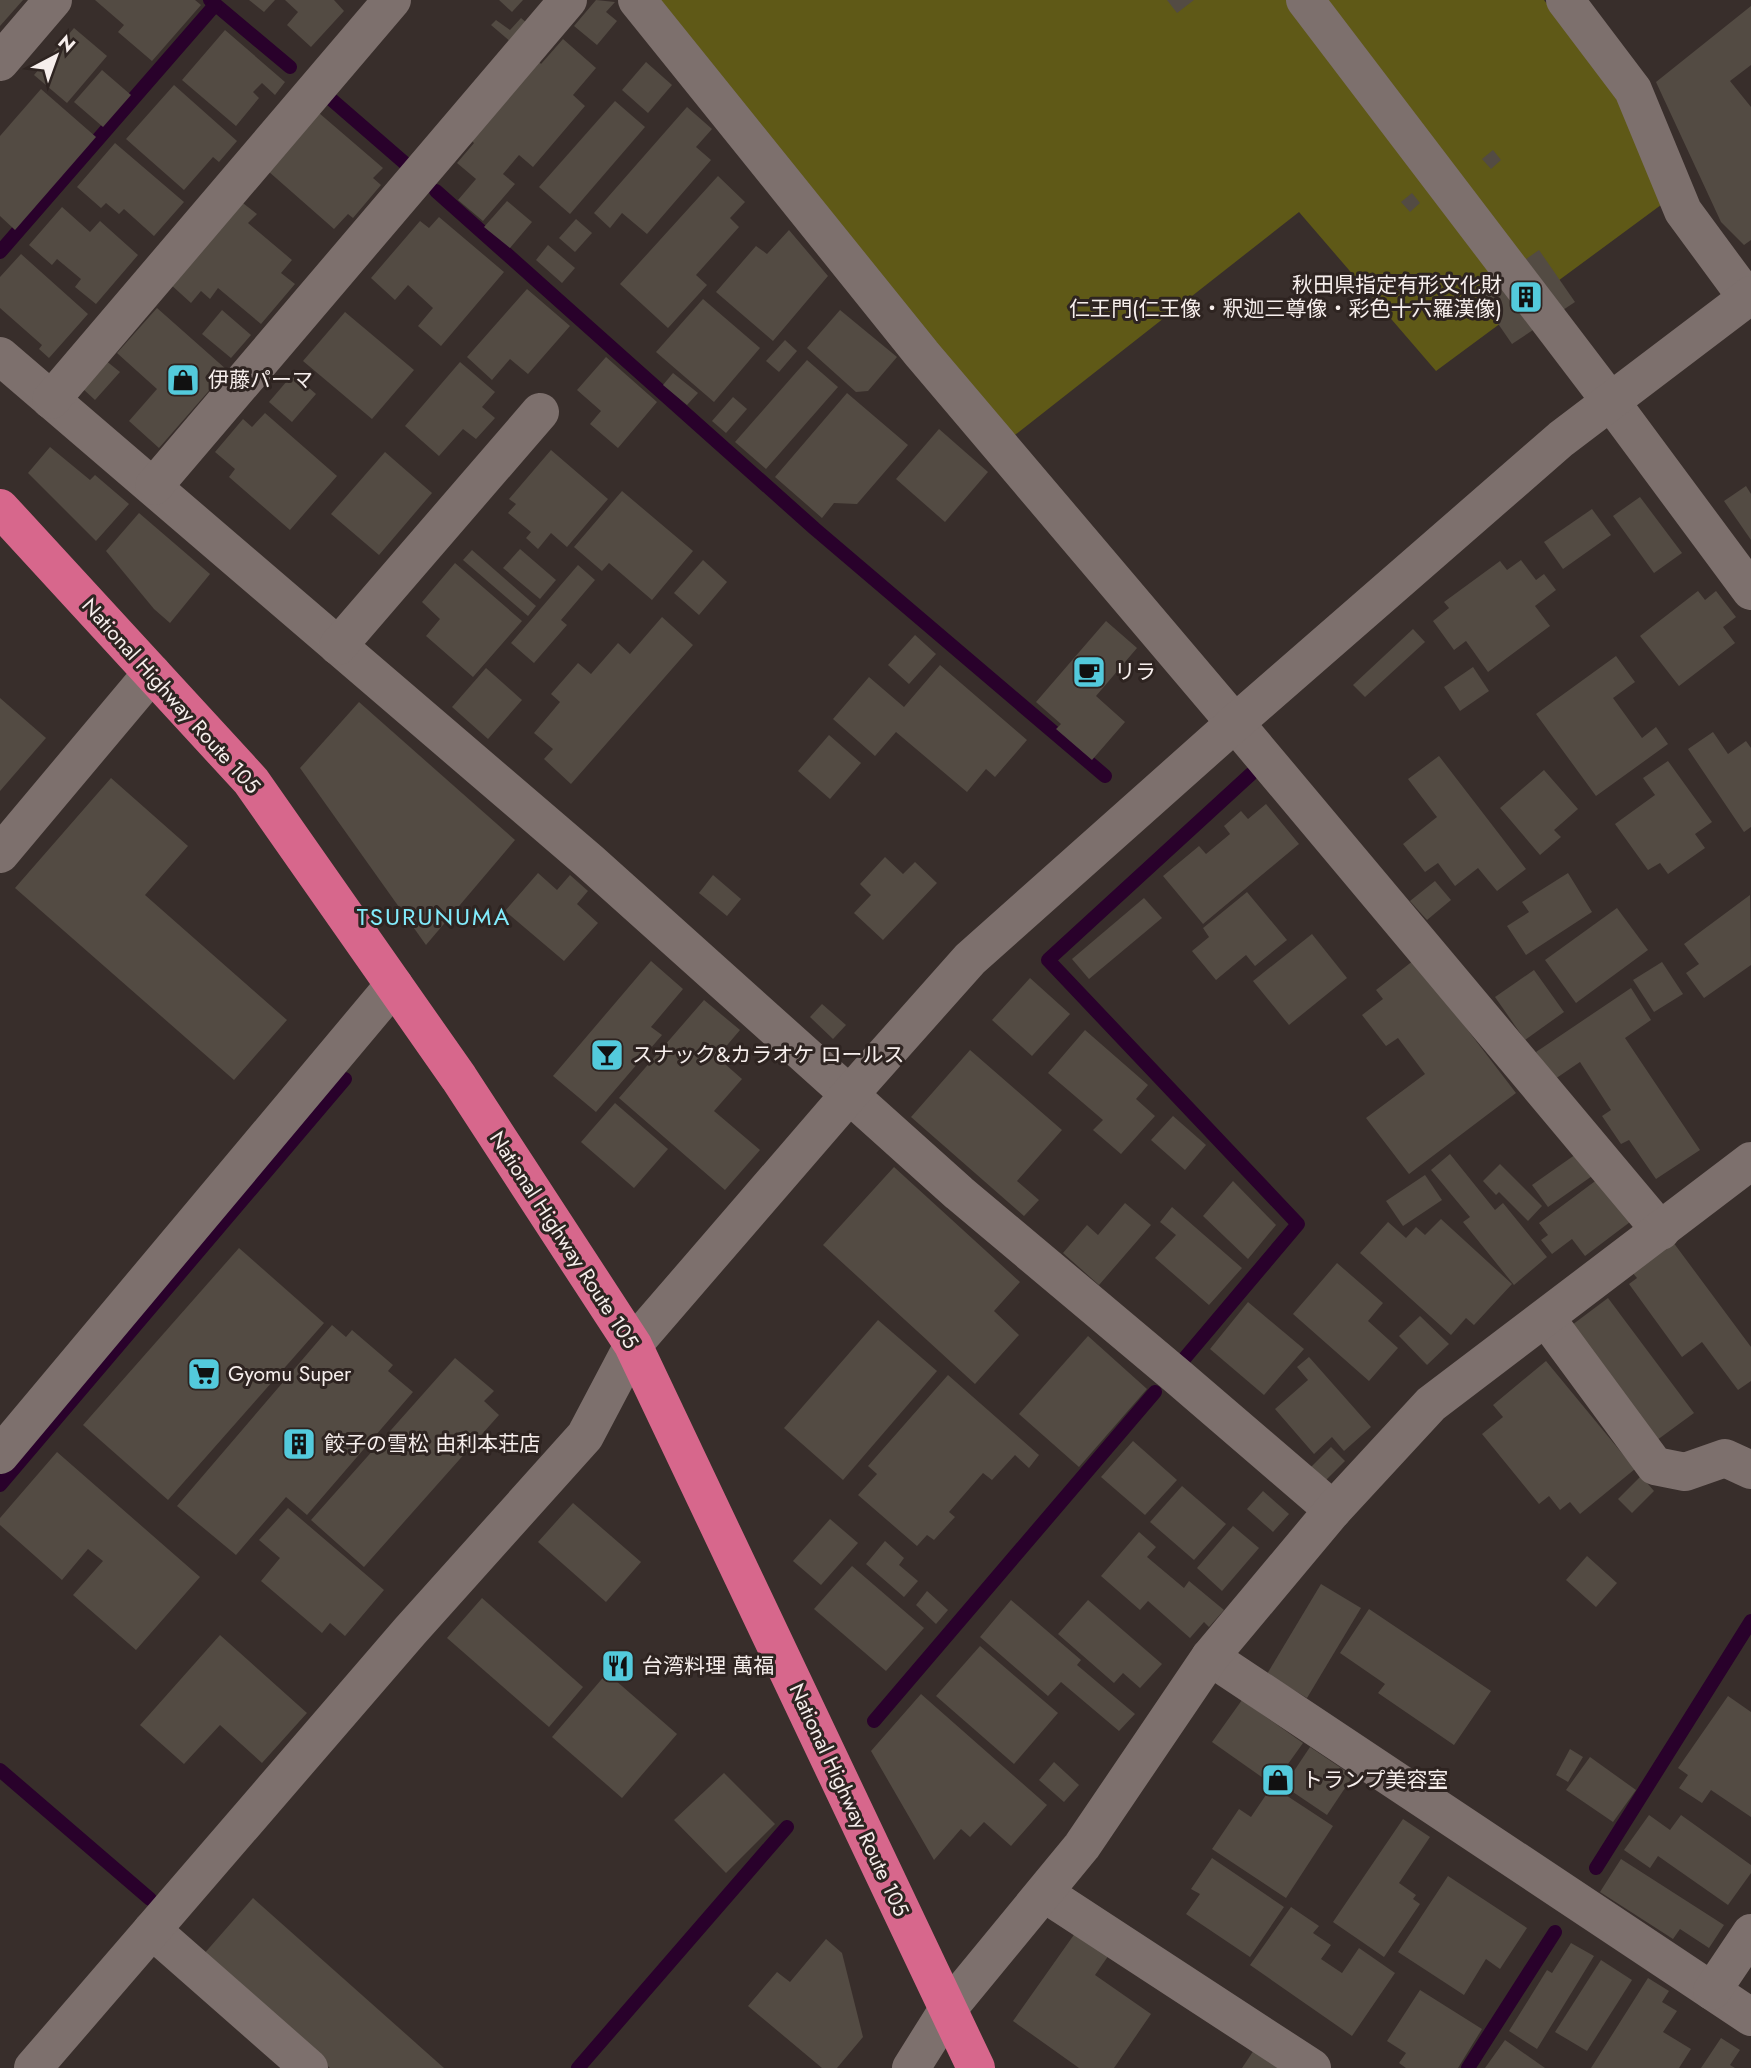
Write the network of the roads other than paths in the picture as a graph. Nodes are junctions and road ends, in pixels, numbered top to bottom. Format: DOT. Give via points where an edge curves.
graph roads {
  1 [pos="53,0"];
  2 [pos="392,0"];
  3 [pos="568,0"];
  4 [pos="637,0"];
  5 [pos="1305,0"];
  6 [pos="1566,0"];
  7 [pos="0,61"];
  8 [pos="1749,297"];
  9 [pos="0,356"];
  10 [pos="51,400"];
  11 [pos="1611,402"];
  12 [pos="540,412"];
  13 [pos="154,486"];
  14 [pos="0,508"];
  15 [pos="1751,591"];
  16 [pos="338,646"];
  17 [pos="152,673"];
  18 [pos="1235,723"];
  19 [pos="0,854"];
  20 [pos="394,985"];
  21 [pos="849,1095"];
  22 [pos="1751,1161"];
  23 [pos="1661,1231"];
  24 [pos="1546,1318"];
  25 [pos="633,1345"];
  26 [pos="0,1455"];
  27 [pos="1751,1470"];
  28 [pos="1333,1510"];
  29 [pos="1210,1657"];
  30 [pos="1044,1893"];
  31 [pos="152,1930"];
  32 [pos="1751,1933"];
  33 [pos="1712,1991"];
  34 [pos="948,2009"];
  35 [pos="1751,2017"];
  36 [pos="33,2068"];
  37 [pos="309,2068"];
  38 [pos="911,2068"];
  39 [pos="976,2068"];
  40 [pos="1312,2068"];
  1 -- 7 [label="street"];
  2 -- 10 [label="street"];
  3 -- 13 [label="street"];
  4 -- 18 [label="street" via="922,354"];
  5 -- 11 [label="street"];
  6 -- 8 [label="street" via="1633,90 1683,211"];
  8 -- 11 [label="street"];
  9 -- 10 [label="street"];
  10 -- 13 [label="street"];
  11 -- 15 [label="street"];
  11 -- 18 [label="street" via="1561,439"];
  12 -- 16 [label="street"];
  13 -- 16 [label="street"];
  14 -- 17 [label="highway, National Highway Route 105"];
  16 -- 21 [label="street" via="589,861"];
  17 -- 19 [label="street"];
  17 -- 20 [label="highway, National Highway Route 105" via="251,781"];
  18 -- 21 [label="street" via="970,960"];
  18 -- 23 [label="street"];
  20 -- 25 [label="highway, National Highway Route 105"];
  20 -- 26 [label="street"];
  21 -- 25 [label="street"];
  21 -- 28 [label="street"];
  22 -- 23 [label="street"];
  23 -- 24 [label="street"];
  24 -- 27 [label="street" via="1655,1466 1685,1472 1725,1458"];
  24 -- 28 [label="street" via="1431,1404"];
  25 -- 31 [label="street" via="585,1436"];
  25 -- 34 [label="highway, National Highway Route 105"];
  28 -- 29 [label="street"];
  29 -- 30 [label="street" via="1082,1846"];
  29 -- 33 [label="street"];
  30 -- 34 [label="street"];
  30 -- 40 [label="street"];
  31 -- 36 [label="street"];
  31 -- 37 [label="street"];
  32 -- 33 [label="street"];
  33 -- 35 [label="street"];
  34 -- 38 [label="street"];
  34 -- 39 [label="highway, National Highway Route 105"];
}
